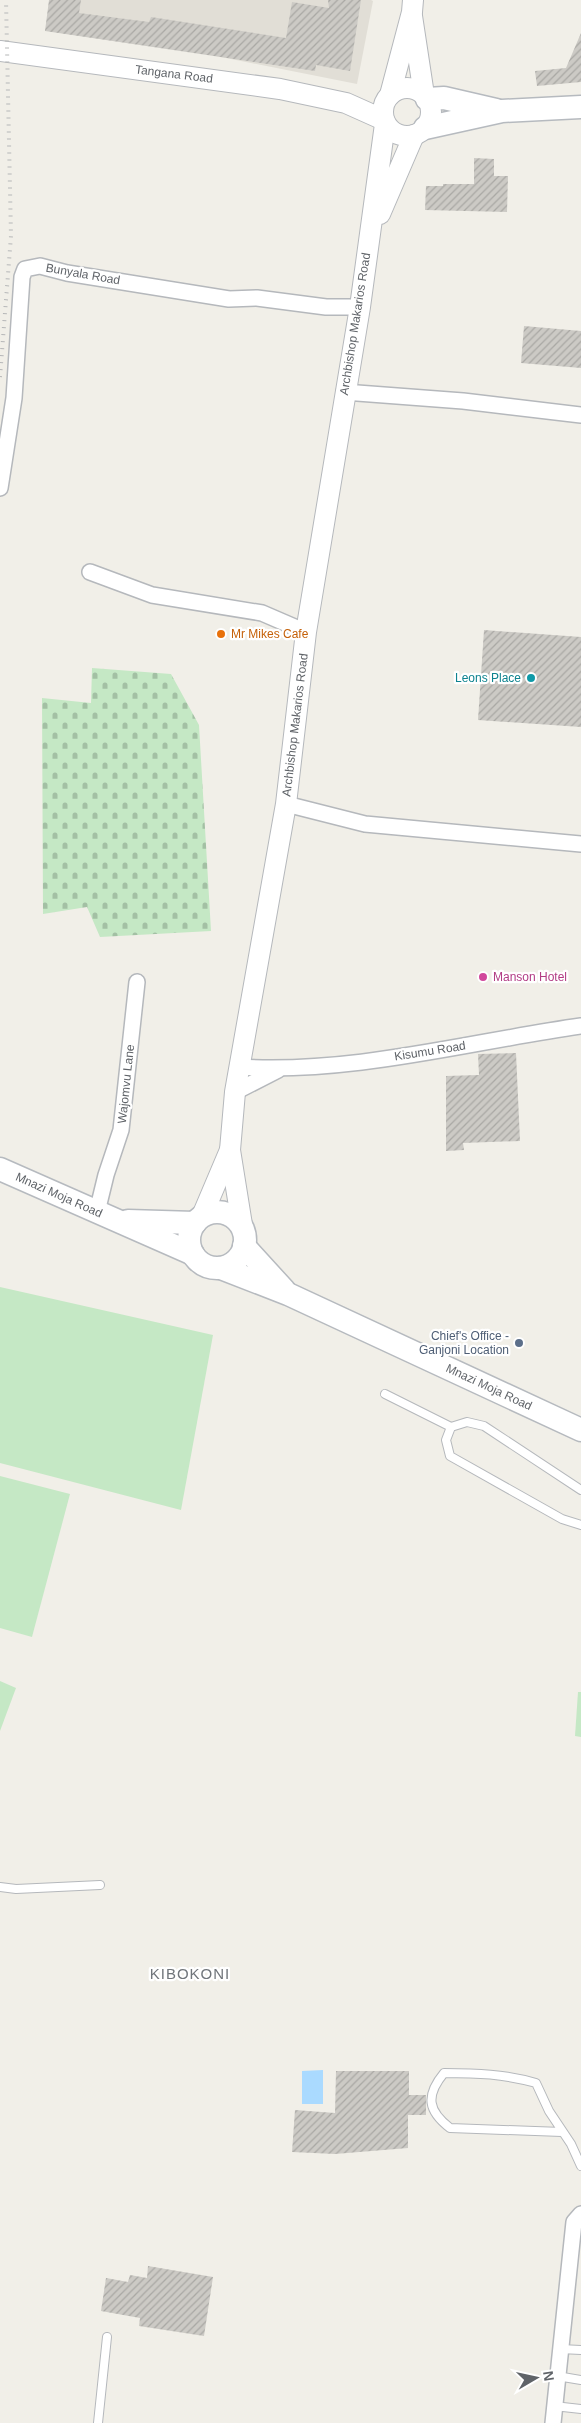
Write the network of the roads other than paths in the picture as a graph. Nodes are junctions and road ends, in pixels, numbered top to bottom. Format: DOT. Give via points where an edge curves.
graph roads {
  1 [pos="412,6"];
  2 [pos="0,51"];
  3 [pos="388,97"];
  4 [pos="425,97"];
  5 [pos="346,103"];
  6 [pos="581,106"];
  7 [pos="502,111"];
  8 [pos="385,122"];
  9 [pos="420,131"];
  10 [pos="369,239"];
  11 [pos="360,307"];
  12 [pos="344,392"];
  13 [pos="581,415"];
  14 [pos="0,488"];
  15 [pos="90,572"];
  16 [pos="306,632"];
  17 [pos="286,804"];
  18 [pos="581,844"];
  19 [pos="137,982"];
  20 [pos="581,1026"];
  21 [pos="239,1067"];
  22 [pos="279,1069"];
  23 [pos="236,1092"];
  24 [pos="230,1150"];
  25 [pos="0,1169"];
  26 [pos="97,1212"];
  27 [pos="118,1220"];
  28 [pos="198,1220"];
  29 [pos="244,1238"];
  30 [pos="193,1254"];
  31 [pos="221,1268"];
  32 [pos="288,1294"];
  33 [pos="385,1394"];
  34 [pos="451,1427"];
  35 [pos="581,1430"];
  36 [pos="581,1490"];
  37 [pos="581,1524"];
  38 [pos="100,1885"];
  39 [pos="0,1887"];
  40 [pos="562,2132"];
  41 [pos="581,2166"];
  42 [pos="581,2214"];
  43 [pos="108,2337"];
  44 [pos="560,2349"];
  45 [pos="581,2350"];
  46 [pos="557,2376"];
  47 [pos="581,2380"];
  48 [pos="554,2406"];
  49 [pos="581,2410"];
  50 [pos="98,2423"];
  51 [pos="552,2423"];
  1 -- 3 [label="street"];
  1 -- 4 [label="street"];
  2 -- 5 [label="street, Tangana Road" via="218,79"];
  3 -- 4 [label="street" via="403,88 418,91"];
  3 -- 5 [label="street, Tangana Road"];
  3 -- 8 [label="street" via="383,112"];
  4 -- 7 [label="main road"];
  4 -- 9 [label="street" via="431,114"];
  5 -- 8 [label="street, Tangana Road"];
  6 -- 7 [label="main road"];
  7 -- 9 [label="main road"];
  8 -- 9 [label="street" via="395,133 407,136"];
  8 -- 10 [label="street, Archbishop Makarios Road"];
  9 -- 10 [label="street, Archbishop Makarios Road"];
  10 -- 11 [label="street, Archbishop Makarios Road"];
  11 -- 12 [label="street, Archbishop Makarios Road"];
  11 -- 14 [label="street, Bunyala Road" via="326,307 257,298 229,299 40,266 25,269 14,398"];
  12 -- 13 [label="street" via="463,401"];
  12 -- 16 [label="street, Archbishop Makarios Road"];
  15 -- 16 [label="street" via="152,595 262,613"];
  16 -- 17 [label="street, Archbishop Makarios Road"];
  17 -- 18 [label="street" via="374,825"];
  17 -- 21 [label="street, Archbishop Makarios Road"];
  19 -- 26 [label="street, Wajomvu Lane" via="121,1130"];
  20 -- 22 [label="street, Kisumu Road" via="368,1061"];
  21 -- 22 [label="street, Kisumu Road"];
  21 -- 23 [label="street, Archbishop Makarios Road"];
  22 -- 23 [label="street, Kisumu Road"];
  23 -- 24 [label="street, Archbishop Makarios Road"];
  24 -- 28 [label="street"];
  24 -- 29 [label="street"];
  25 -- 26 [label="main road, Mnazi Moja Road"];
  26 -- 27 [label="main road, Mnazi Moja Road"];
  27 -- 28 [label="main road"];
  27 -- 30 [label="main road, Mnazi Moja Road"];
  28 -- 29 [label="main road" via="209,1213 226,1213 233,1217"];
  28 -- 30 [label="main road" via="190,1233 189,1244"];
  29 -- 31 [label="main road" via="240,1257"];
  29 -- 32 [label="main road"];
  30 -- 31 [label="main road" via="210,1267"];
  31 -- 32 [label="main road, Mnazi Moja Road"];
  32 -- 35 [label="main road, Mnazi Moja Road"];
  33 -- 34 [label="lane"];
  34 -- 36 [label="lane" via="467,1422 484,1426"];
  34 -- 37 [label="lane" via="446,1440 450,1456 562,1519"];
  38 -- 39 [label="lane"];
  40 -- 40 [label="lane" via="536,2083 505,2074 444,2073 434,2084 431,2102 436,2117 450,2128"];
  40 -- 41 [label="lane"];
  42 -- 44 [label="street" via="574,2222"];
  43 -- 50 [label="lane"];
  44 -- 45 [label="lane"];
  44 -- 46 [label="street"];
  46 -- 47 [label="lane"];
  46 -- 48 [label="street"];
  48 -- 49 [label="lane"];
  48 -- 51 [label="street"];
}
